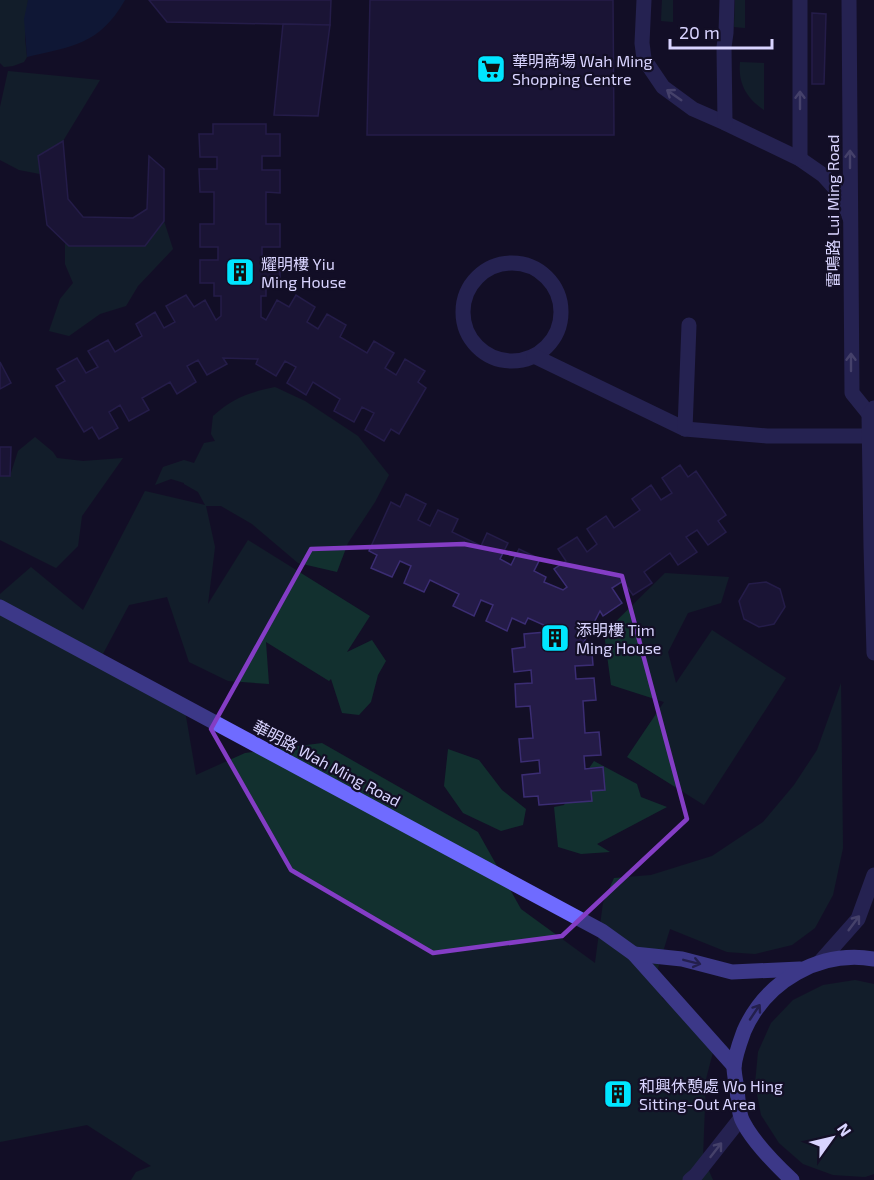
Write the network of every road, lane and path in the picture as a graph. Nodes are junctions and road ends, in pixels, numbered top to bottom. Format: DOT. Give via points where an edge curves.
graph roads {
  1 [pos="644,0"];
  2 [pos="727,0"];
  3 [pos="800,0"];
  4 [pos="849,0"];
  5 [pos="725,123"];
  6 [pos="800,159"];
  7 [pos="850,218"];
  8 [pos="689,325"];
  9 [pos="534,356"];
  10 [pos="872,411"];
  11 [pos="685,429"];
  12 [pos="870,436"];
  13 [pos="0,607"];
  14 [pos="874,653"];
  15 [pos="874,875"];
  16 [pos="634,954"];
  17 [pos="874,960"];
  18 [pos="819,963"];
  19 [pos="803,969"];
  20 [pos="734,1066"];
  21 [pos="741,1118"];
  22 [pos="690,1180"];
  23 [pos="792,1180"];
  5 -- 1 [label="street, one-way" via="693,109 663,87 644,59"];
  2 -- 5 [label="street"];
  6 -- 3 [label="street, one-way"];
  7 -- 4 [label="street, 雷鳴路 Lui Ming Road, one-way"];
  5 -- 6 [label="street"];
  6 -- 7 [label="street" via="823,175 841,195"];
  10 -- 7 [label="street, 雷鳴路 Lui Ming Road, one-way" via="852,393"];
  8 -- 11 [label="street"];
  9 -- 9 [label="street" via="520,361 490,357 468,336 463,321 467,291 491,267 507,263 524,265 540,272 552,284 561,316 548,346"];
  9 -- 11 [label="street"];
  10 -- 12 [label="street, 雷鳴路 Lui Ming Road"];
  11 -- 12 [label="street" via="767,436"];
  12 -- 14 [label="street, 雷鳴路 Lui Ming Road"];
  13 -- 16 [label="street, 華明路 Wah Ming Road" via="602,931"];
  18 -- 15 [label="street, one-way" via="858,919"];
  16 -- 19 [label="street, 華明路 Wah Ming Road, one-way" via="682,959 732,972"];
  16 -- 20 [label="street, 華明路 Wah Ming Road"];
  17 -- 18 [label="street" via="846,958"];
  18 -- 19 [label="street"];
  20 -- 19 [label="street, one-way" via="749,1019 782,982"];
  20 -- 21 [label="street"];
  22 -- 21 [label="street, one-way"];
  21 -- 23 [label="street" via="756,1142"];
}
